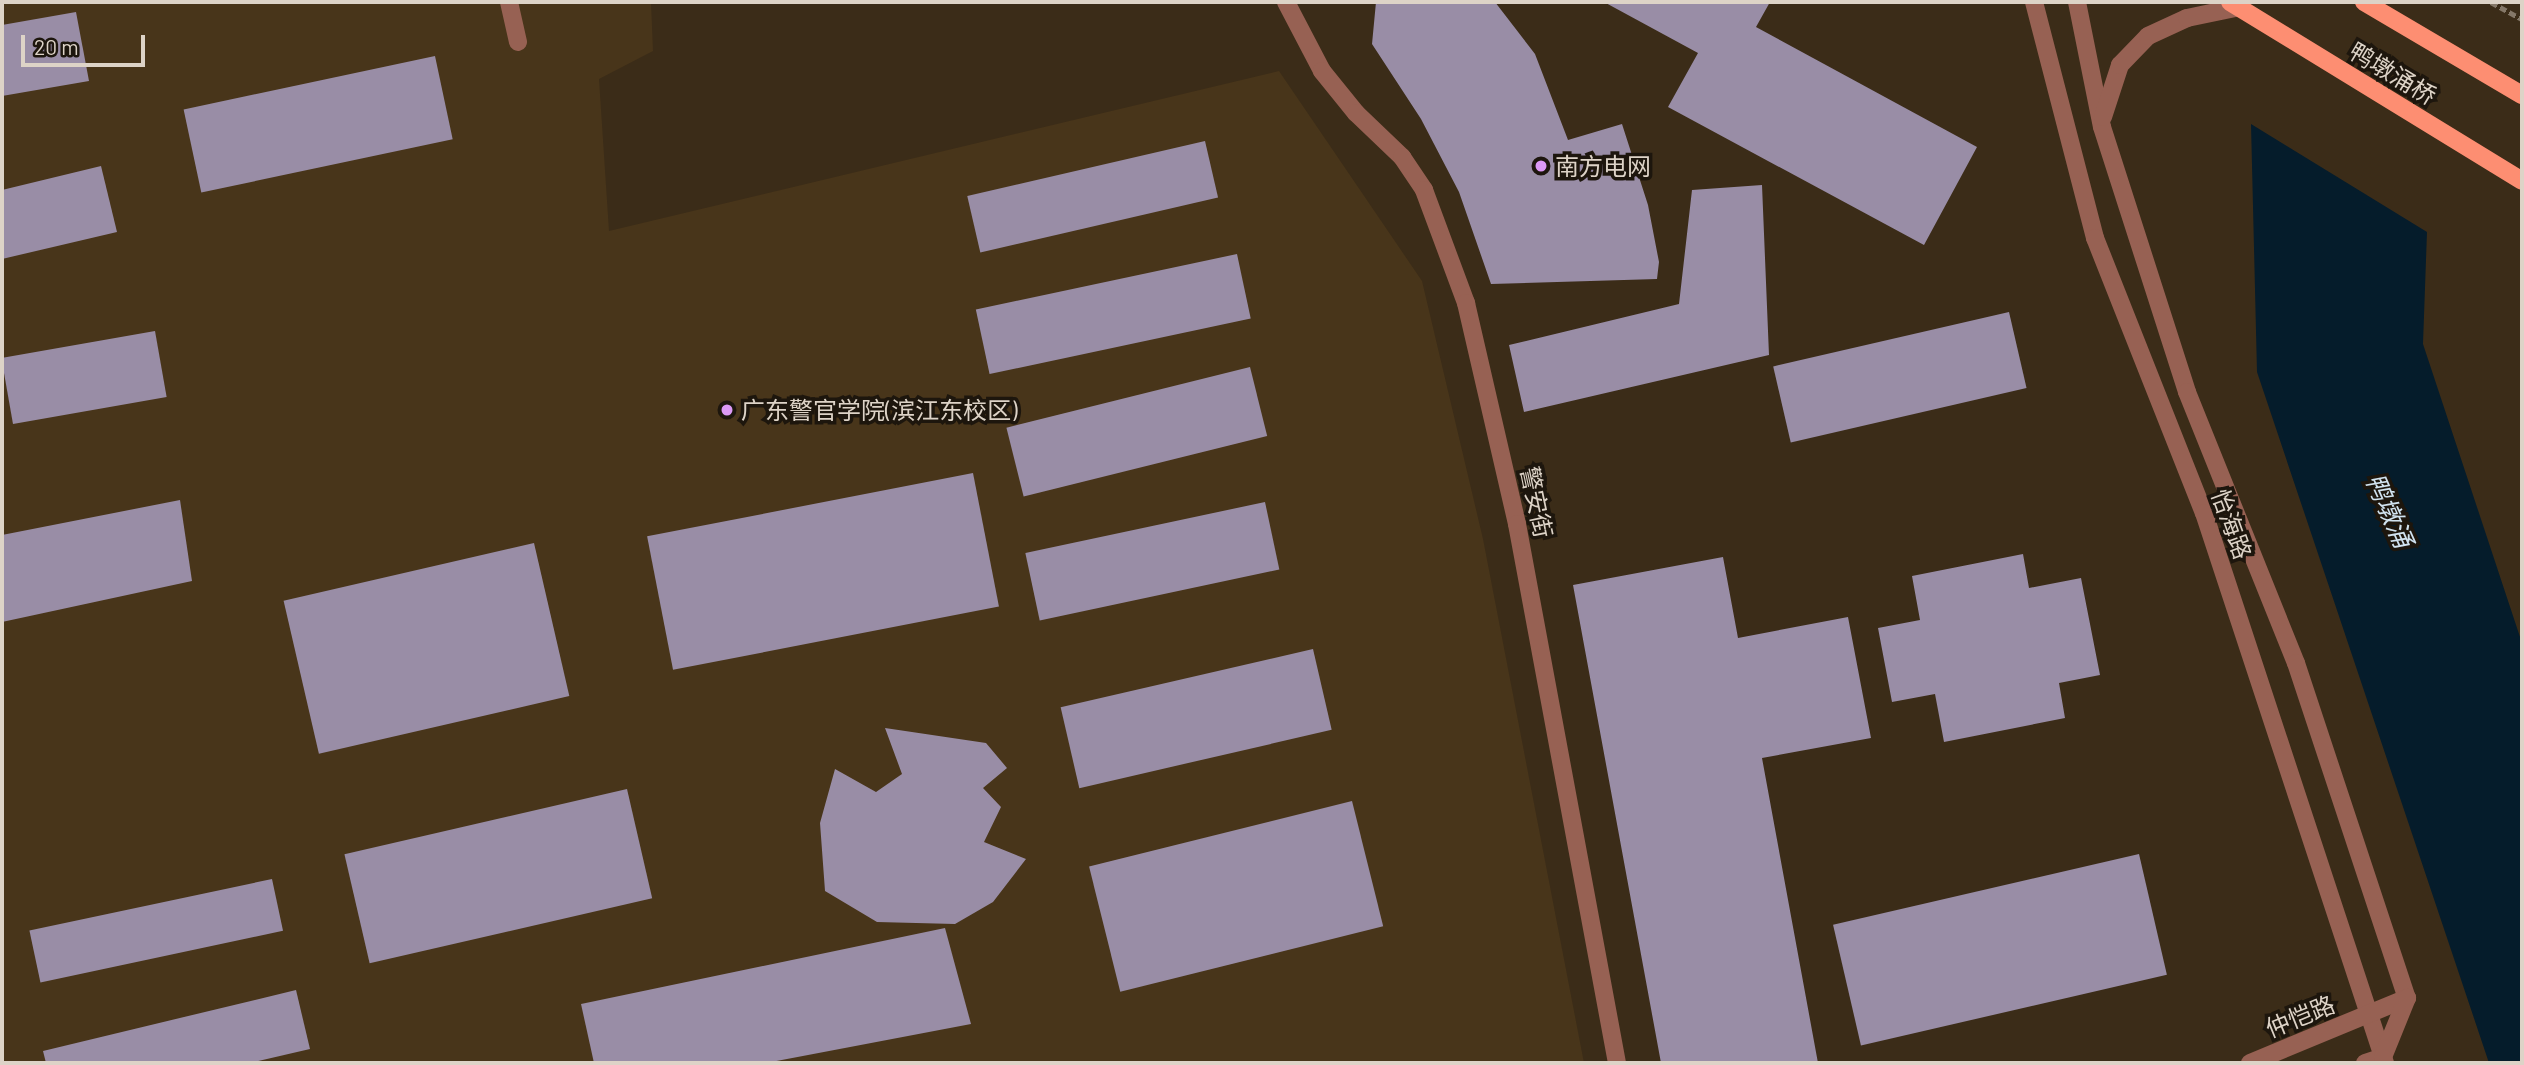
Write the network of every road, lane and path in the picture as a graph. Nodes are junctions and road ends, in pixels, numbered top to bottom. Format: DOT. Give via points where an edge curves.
graph roads {
  1 [pos="509,2"];
  2 [pos="1286,2"];
  3 [pos="2034,2"];
  4 [pos="2077,2"];
  5 [pos="2364,2"];
  6 [pos="2491,2"];
  7 [pos="2234,5"];
  8 [pos="2522,19"];
  9 [pos="518,42"];
  10 [pos="2522,95"];
  11 [pos="2102,127"];
  12 [pos="2522,181"];
  13 [pos="2407,998"];
  14 [pos="2368,1015"];
  15 [pos="2384,1060"];
  16 [pos="1617,1063"];
  17 [pos="2249,1063"];
  18 [pos="2365,1063"];
  1 -- 9 [label="street"];
  2 -- 16 [label="street, 警安街" via="1322,71 1402,157 1424,190 1466,303 1517,524"];
  3 -- 14 [label="street, 怡海路" via="2095,238 2204,513"];
  4 -- 11 [label="street, 怡海路"];
  5 -- 10 [label="main road, 鸭墩涌桥"];
  6 -- 8 [label="path"];
  7 -- 11 [label="street" via="2148,36 2120,65 2105,100"];
  7 -- 12 [label="main road, 鸭墩涌桥"];
  11 -- 13 [label="street, 怡海路" via="2187,392 2296,663"];
  13 -- 14 [label="street, 仲恺路"];
  13 -- 15 [label="street"];
  14 -- 15 [label="street, 怡海路"];
  14 -- 17 [label="street, 仲恺路"];
  15 -- 18 [label="street"];
}
